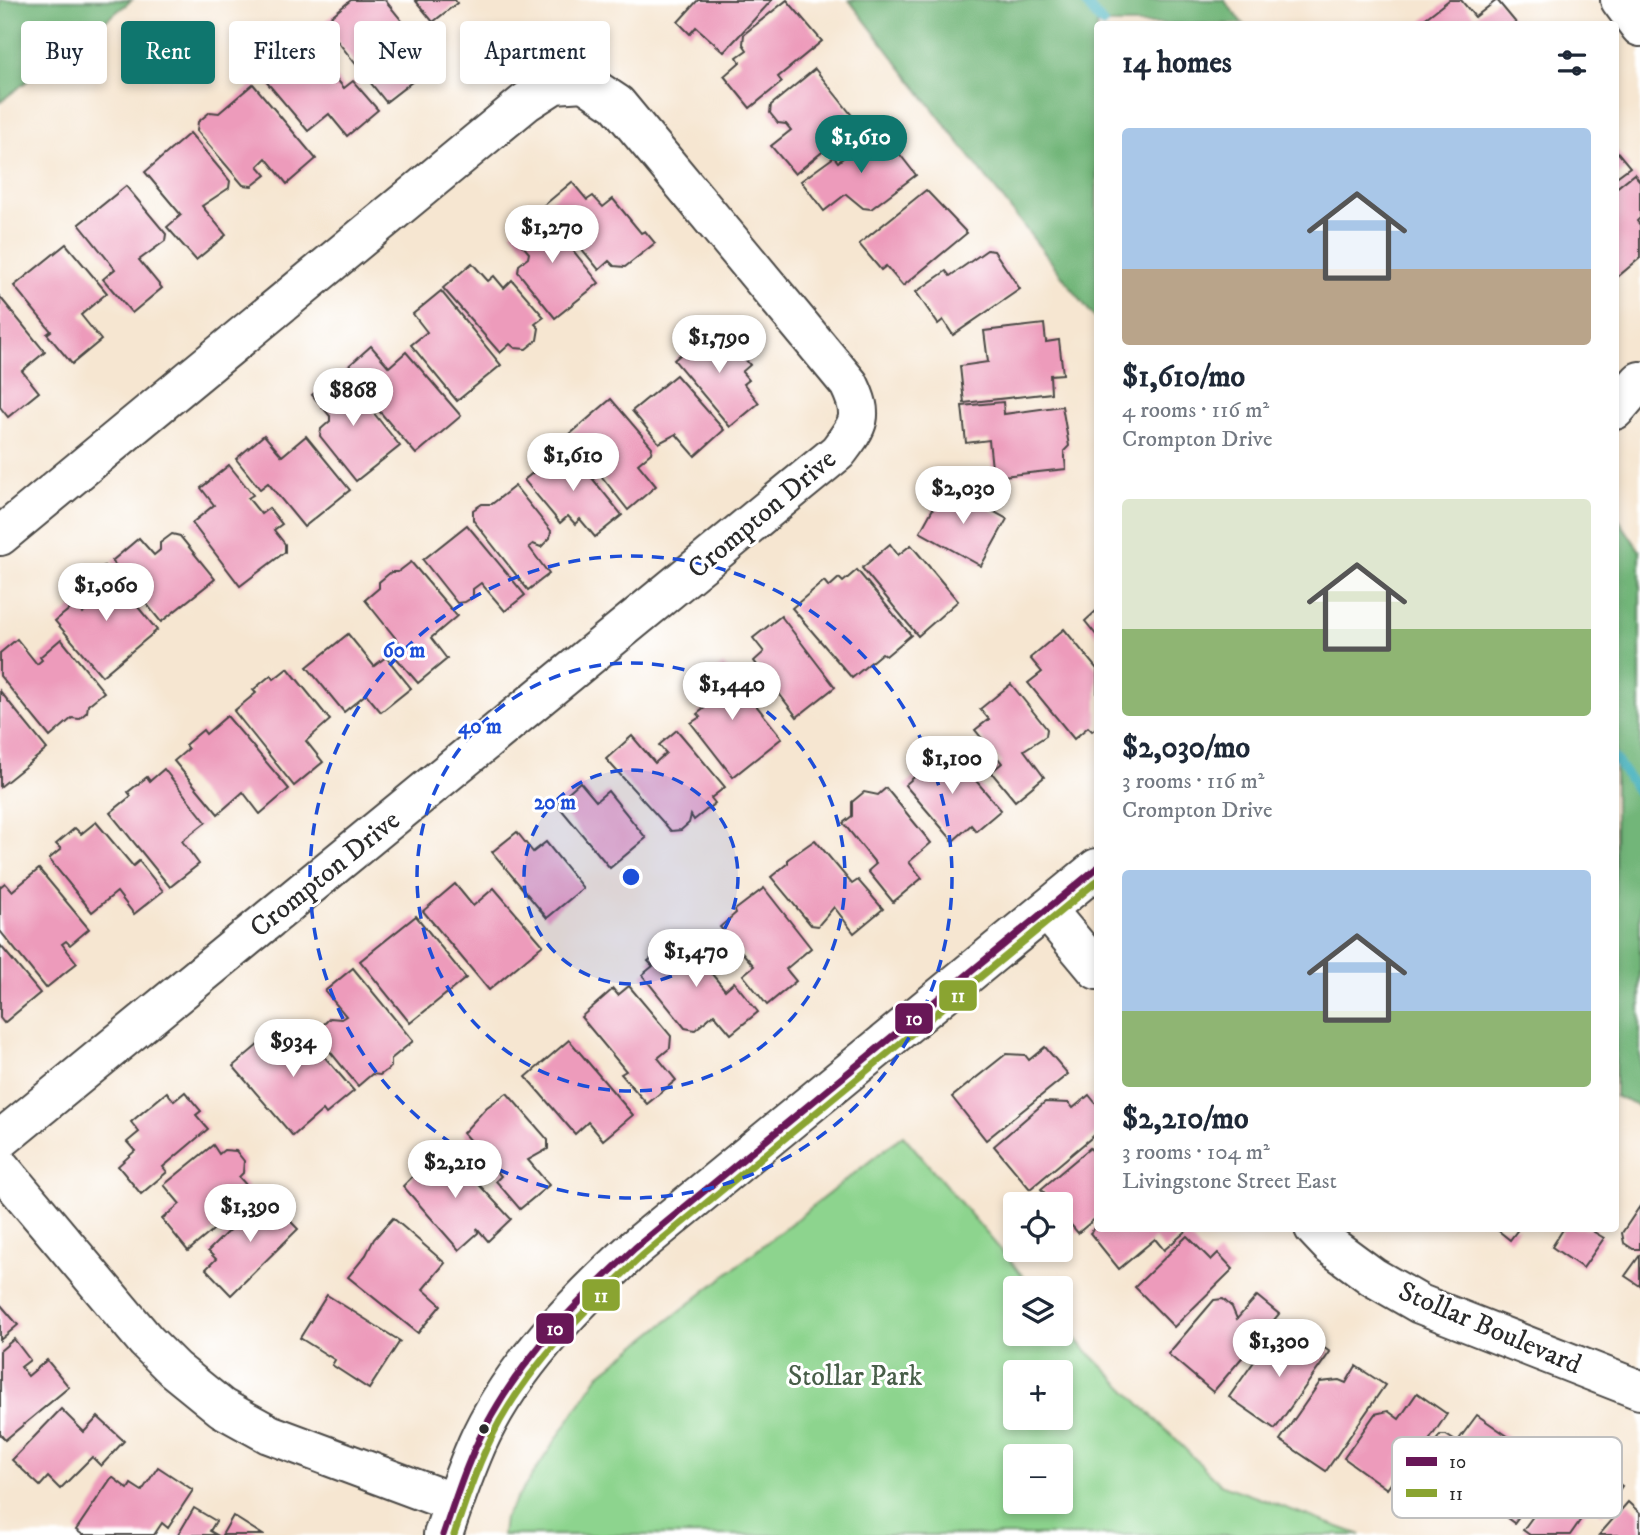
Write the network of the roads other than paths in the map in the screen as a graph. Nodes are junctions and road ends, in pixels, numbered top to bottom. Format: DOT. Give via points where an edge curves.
graph roads {
  1 [pos="1620,0"];
  2 [pos="1640,27"];
  3 [pos="1640,381"];
  4 [pos="1619,406"];
  5 [pos="0,536"];
  6 [pos="1094,870"];
  7 [pos="1047,909"];
  8 [pos="1094,966"];
  9 [pos="0,1140"];
  10 [pos="0,1167"];
  11 [pos="1318,1232"];
  12 [pos="1640,1390"];
  13 [pos="448,1519"];
  1 -- 2 [label="street"];
  3 -- 4 [label="street"];
  5 -- 9 [label="street, Crompton Drive" via="526,102 554,84 584,82 617,104 849,384 859,404 856,428 838,452"];
  6 -- 7 [label="street"];
  7 -- 8 [label="street"];
  7 -- 13 [label="street" via="597,1283 527,1362 496,1410"];
  10 -- 13 [label="street" via="146,1341 222,1408"];
  11 -- 12 [label="street, Stollar Boulevard" via="1373,1277 1420,1304"];
}
